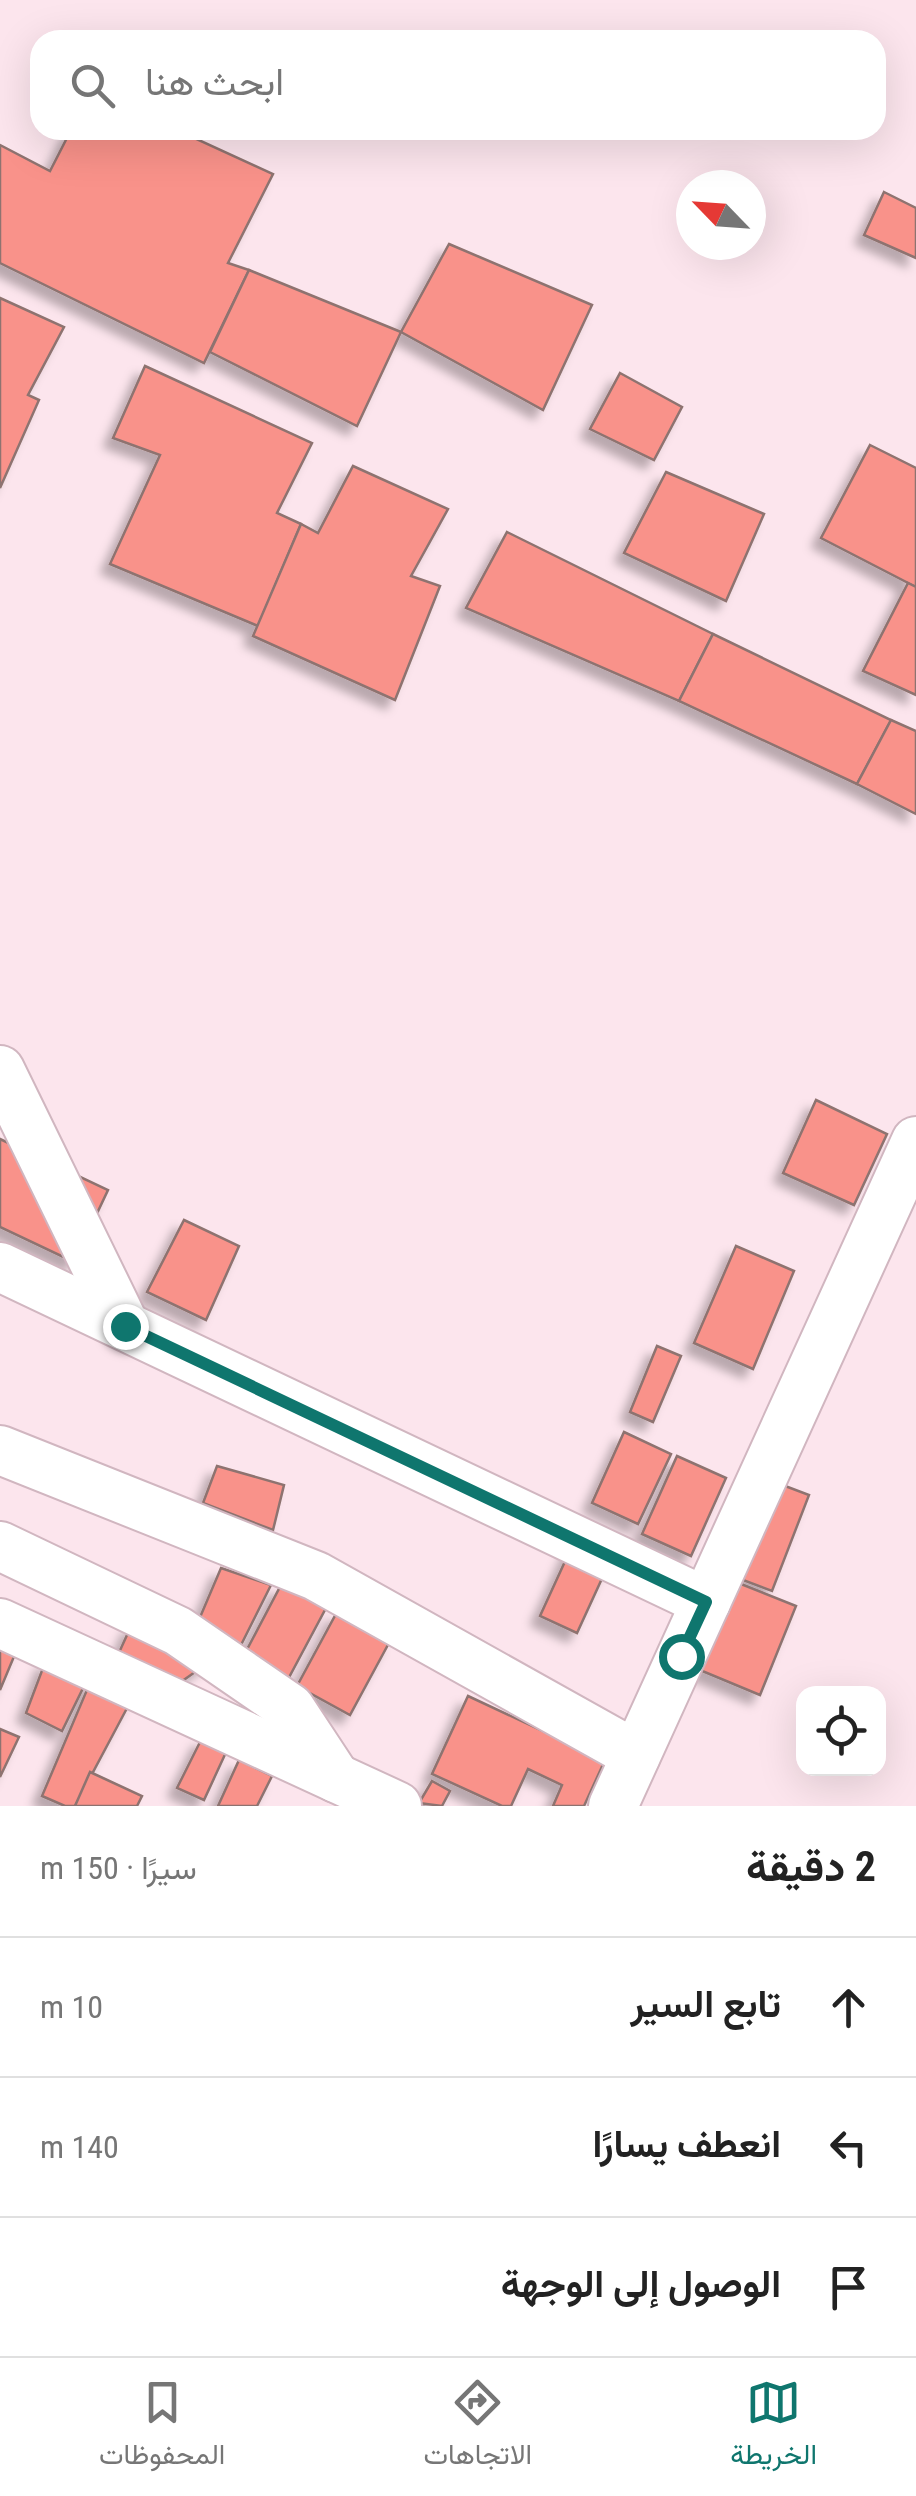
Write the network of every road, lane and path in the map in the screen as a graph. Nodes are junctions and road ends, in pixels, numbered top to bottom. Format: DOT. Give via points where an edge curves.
graph roads {
  1 [pos="0,1070"];
  2 [pos="18,1137"];
  3 [pos="916,1141"];
  4 [pos="0,1268"];
  5 [pos="125,1326"];
  6 [pos="0,1450"];
  7 [pos="0,1546"];
  8 [pos="706,1602"];
  9 [pos="0,1623"];
  10 [pos="636,1755"];
  11 [pos="336,1778"];
  12 [pos="396,1806"];
  13 [pos="613,1806"];
  1 -- 2 [label="street"];
  2 -- 5 [label="street"];
  3 -- 8 [label="street"];
  4 -- 5 [label="street"];
  5 -- 8 [label="street"];
  6 -- 10 [label="street" via="316,1576"];
  7 -- 11 [label="street" via="178,1631 290,1708"];
  8 -- 10 [label="street"];
  9 -- 11 [label="street"];
  10 -- 13 [label="street"];
  11 -- 12 [label="street"];
}
